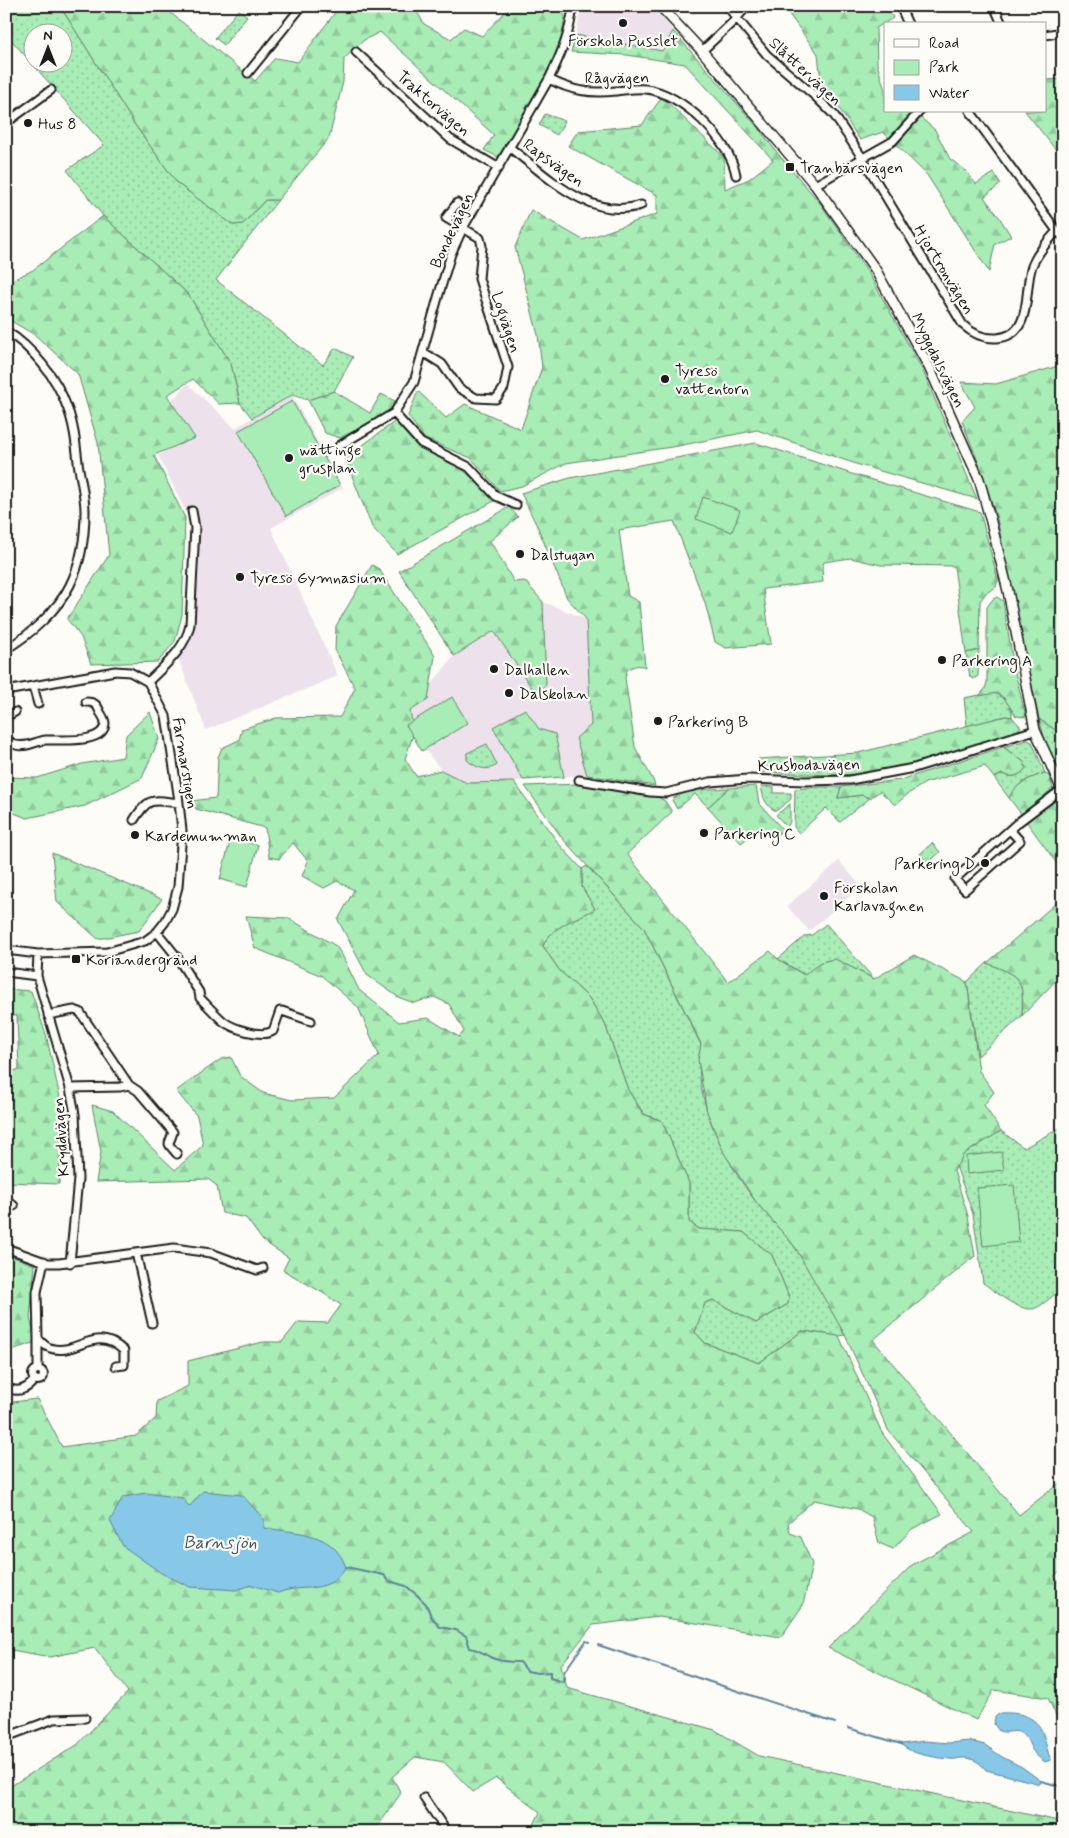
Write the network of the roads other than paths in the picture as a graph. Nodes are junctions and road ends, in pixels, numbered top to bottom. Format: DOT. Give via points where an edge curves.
graph roads {
  1 [pos="302,6"];
  2 [pos="572,6"];
  3 [pos="660,6"];
  4 [pos="727,6"];
  5 [pos="747,6"];
  6 [pos="900,6"];
  7 [pos="994,6"];
  8 [pos="736,19"];
  9 [pos="907,22"];
  10 [pos="1001,22"];
  11 [pos="1063,32"];
  12 [pos="1046,35"];
  13 [pos="702,51"];
  14 [pos="356,52"];
  15 [pos="248,73"];
  16 [pos="549,79"];
  17 [pos="52,90"];
  18 [pos="919,112"];
  19 [pos="971,112"];
  20 [pos="6,123"];
  21 [pos="509,147"];
  22 [pos="863,159"];
  23 [pos="499,168"];
  24 [pos="736,175"];
  25 [pos="815,185"];
  26 [pos="457,203"];
  27 [pos="641,206"];
  28 [pos="463,228"];
  29 [pos="1060,234"];
  30 [pos="6,331"];
  31 [pos="423,352"];
  32 [pos="394,413"];
  33 [pos="339,446"];
  34 [pos="516,505"];
  35 [pos="192,511"];
  36 [pos="6,649"];
  37 [pos="148,682"];
  38 [pos="33,686"];
  39 [pos="6,691"];
  40 [pos="86,702"];
  41 [pos="38,704"];
  42 [pos="14,712"];
  43 [pos="6,717"];
  44 [pos="1035,730"];
  45 [pos="6,738"];
  46 [pos="578,780"];
  47 [pos="1062,791"];
  48 [pos="179,803"];
  49 [pos="142,807"];
  50 [pos="150,811"];
  51 [pos="134,820"];
  52 [pos="1010,830"];
  53 [pos="157,932"];
  54 [pos="6,950"];
  55 [pos="38,954"];
  56 [pos="6,972"];
  57 [pos="37,976"];
  58 [pos="48,1015"];
  59 [pos="311,1021"];
  60 [pos="129,1085"];
  61 [pos="70,1088"];
  62 [pos="177,1154"];
  63 [pos="6,1199"];
  64 [pos="14,1206"];
  65 [pos="6,1248"];
  66 [pos="136,1253"];
  67 [pos="44,1262"];
  68 [pos="70,1263"];
  69 [pos="264,1268"];
  70 [pos="152,1323"];
  71 [pos="38,1338"];
  72 [pos="116,1366"];
  73 [pos="6,1388"];
  74 [pos="84,1718"];
  75 [pos="6,1737"];
  76 [pos="424,1798"];
  77 [pos="447,1832"];
  1 -- 15 [label="street"];
  2 -- 16 [label="street, Bondevägen" via="567,37"];
  3 -- 13 [label="street, Myggdalsvägen"];
  4 -- 8 [label="street, Slåttervägen"];
  5 -- 8 [label="street"];
  6 -- 9 [label="street"];
  7 -- 10 [label="street"];
  8 -- 13 [label="street"];
  8 -- 22 [label="street, Slåttervägen" via="767,55 834,115"];
  11 -- 12 [label="street"];
  13 -- 25 [label="street, Myggdalsvägen"];
  14 -- 23 [label="street, Traktorvägen" via="450,139"];
  16 -- 21 [label="street, Bondevägen"];
  16 -- 24 [label="street, Rågvägen" via="578,91 594,93 637,88 667,95 706,124 730,155"];
  17 -- 20 [label="street"];
  18 -- 22 [label="street" via="893,141"];
  19 -- 29 [label="street"];
  21 -- 23 [label="street, Bondevägen"];
  21 -- 27 [label="street, Rapsvägen" via="561,187 591,203 617,210"];
  22 -- 25 [label="street"];
  22 -- 29 [label="street, Hjortronvägen" via="962,325 974,334 988,339 1007,337 1016,332 1024,316 1032,265 1045,244"];
  23 -- 28 [label="street, Bondevägen"];
  25 -- 44 [label="street, Myggdalsvägen" via="875,269 929,368 979,479 1008,591"];
  26 -- 28 [label="street" via="446,218"];
  28 -- 31 [label="street, Bondevägen" via="438,294"];
  28 -- 31 [label="street, Logvägen" via="480,238 479,279 508,367 504,388 496,399 476,398 459,388 442,364"];
  30 -- 36 [label="street" via="18,338 45,366 67,406 76,442 85,510 83,548 70,586 46,619"];
  31 -- 32 [label="street, Bondevägen" via="414,382"];
  32 -- 33 [label="street, Bondevägen"];
  32 -- 34 [label="street" via="421,443 469,467 496,496"];
  35 -- 37 [label="street" via="195,528 188,635 179,650"];
  37 -- 38 [label="street" via="130,672 115,672"];
  37 -- 48 [label="street, Farmarstigen" via="166,716"];
  38 -- 39 [label="street"];
  38 -- 41 [label="street"];
  40 -- 45 [label="street" via="98,706 105,723 97,736 17,746"];
  42 -- 43 [label="street"];
  44 -- 46 [label="street, Krusbodavägen" via="914,768 850,780 748,779 710,782 666,793"];
  44 -- 47 [label="street, Myggdalsvägen"];
  47 -- 52 [label="street"];
  48 -- 49 [label="street" via="155,800"];
  48 -- 53 [label="street, Farmarstigen" via="182,830 178,887 172,909"];
  49 -- 50 [label="street"];
  49 -- 51 [label="street"];
  52 -- 52 [label="street" via="955,879 965,890 1020,841"];
  53 -- 55 [label="street, Farmarstigen" via="145,941 107,952"];
  53 -- 59 [label="street" via="177,957 200,998 224,1022 266,1034 274,1030 282,1011"];
  54 -- 55 [label="street, Farmarstigen"];
  55 -- 57 [label="street, Kryddvägen"];
  56 -- 57 [label="street"];
  57 -- 58 [label="street, Kryddvägen"];
  58 -- 60 [label="street" via="74,1010 80,1012"];
  58 -- 61 [label="street, Kryddvägen"];
  60 -- 61 [label="street"];
  60 -- 62 [label="street" via="173,1132 168,1140"];
  61 -- 68 [label="street, Kryddvägen" via="77,1138 78,1179"];
  63 -- 64 [label="street"];
  65 -- 67 [label="street"];
  66 -- 68 [label="street"];
  66 -- 69 [label="street" via="174,1248 211,1253 257,1270"];
  66 -- 70 [label="street"];
  67 -- 68 [label="street"];
  67 -- 71 [label="street" via="37,1292"];
  71 -- 72 [label="street" via="51,1348 71,1348 91,1340 110,1342 124,1351 124,1365"];
  71 -- 73 [label="street" via="38,1369 33,1373 36,1380 28,1388"];
  74 -- 75 [label="street" via="54,1719"];
  76 -- 77 [label="street"];
}
